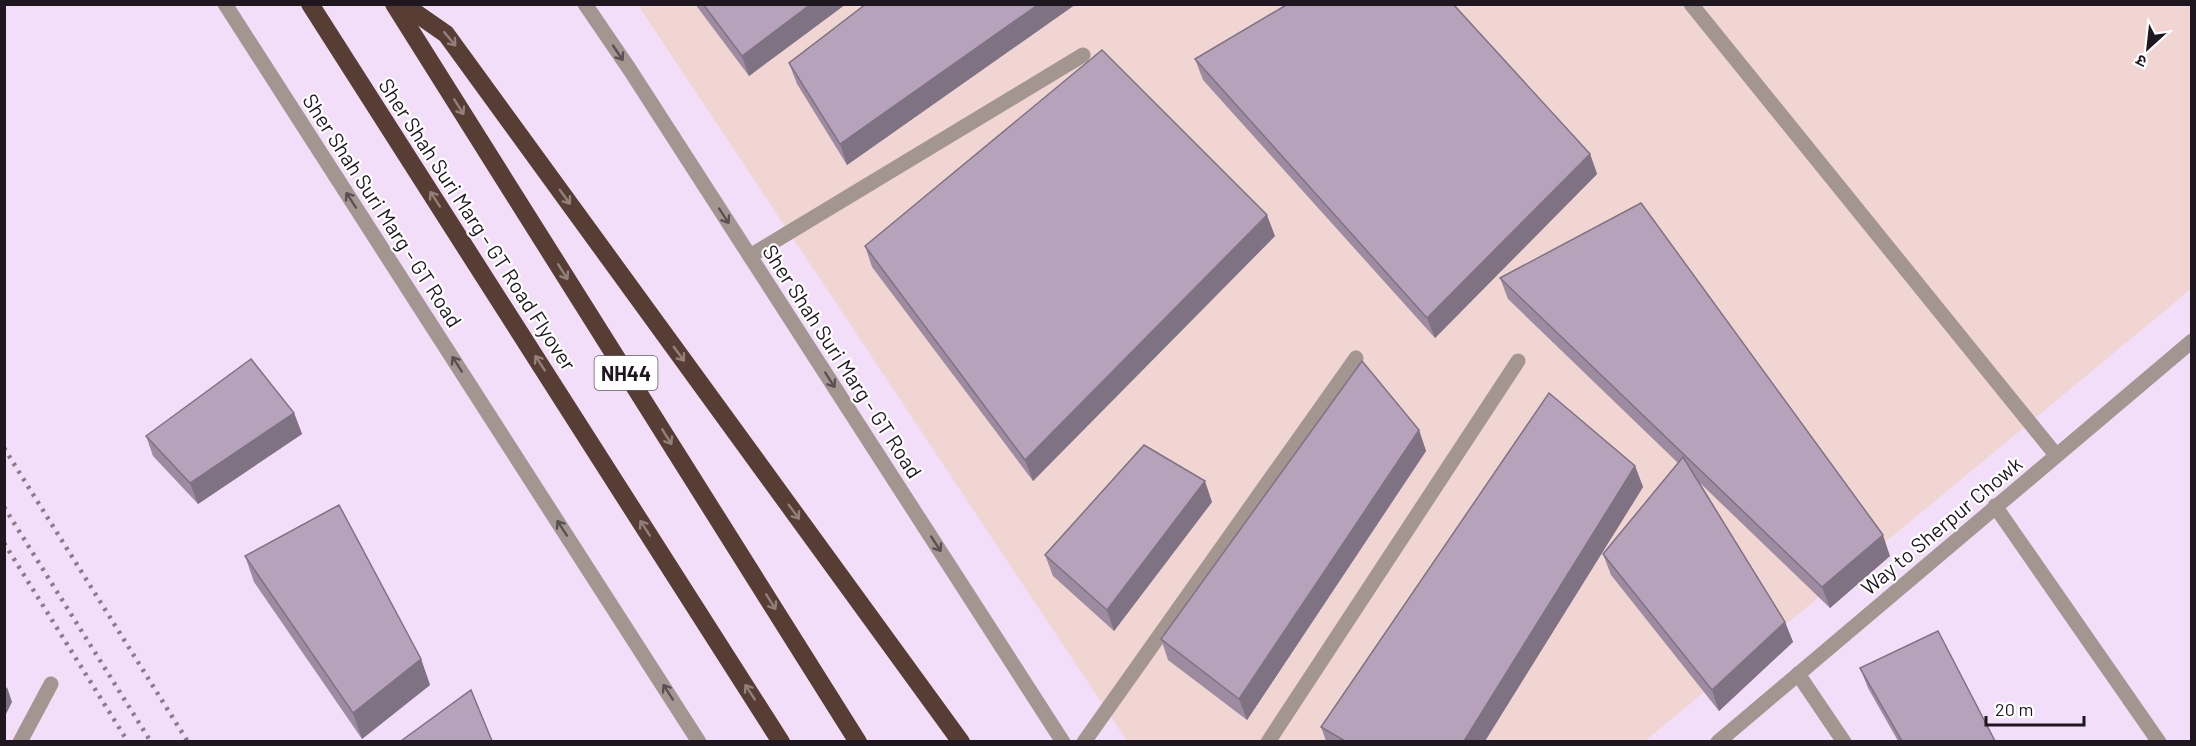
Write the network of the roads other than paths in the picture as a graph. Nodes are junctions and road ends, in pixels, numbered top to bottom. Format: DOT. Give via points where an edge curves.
graph roads {
  1 [pos="225,4"];
  2 [pos="310,4"];
  3 [pos="394,4"];
  4 [pos="403,4"];
  5 [pos="585,4"];
  6 [pos="1691,4"];
  7 [pos="1083,55"];
  8 [pos="750,256"];
  9 [pos="2192,341"];
  10 [pos="1356,358"];
  11 [pos="1518,361"];
  12 [pos="2056,455"];
  13 [pos="1995,506"];
  14 [pos="1798,674"];
  15 [pos="51,684"];
  16 [pos="20,741"];
  17 [pos="699,741"];
  18 [pos="781,741"];
  19 [pos="858,741"];
  20 [pos="962,741"];
  21 [pos="1063,741"];
  22 [pos="1084,741"];
  23 [pos="1268,741"];
  24 [pos="1718,741"];
  25 [pos="1844,741"];
  26 [pos="2159,741"];
  17 -- 1 [label="street, Sher Shah Suri Marg - GT Road, one-way"];
  18 -- 2 [label="highway, Sher Shah Suri Marg - GT Road Flyover, one-way"];
  3 -- 19 [label="highway, Sher Shah Suri Marg - GT Road Flyover / NH44, one-way"];
  4 -- 20 [label="highway, one-way" via="446,34"];
  5 -- 8 [label="street, Sher Shah Suri Marg - GT Road, one-way"];
  6 -- 12 [label="street"];
  7 -- 8 [label="street"];
  8 -- 21 [label="street, Sher Shah Suri Marg - GT Road, one-way"];
  9 -- 12 [label="street, Way to Sherpur Chowk"];
  10 -- 22 [label="street"];
  11 -- 23 [label="street"];
  12 -- 13 [label="street, Way to Sherpur Chowk"];
  13 -- 14 [label="street, Way to Sherpur Chowk"];
  13 -- 26 [label="street"];
  14 -- 24 [label="street, Way to Sherpur Chowk"];
  14 -- 25 [label="street"];
  15 -- 16 [label="street"];
}
